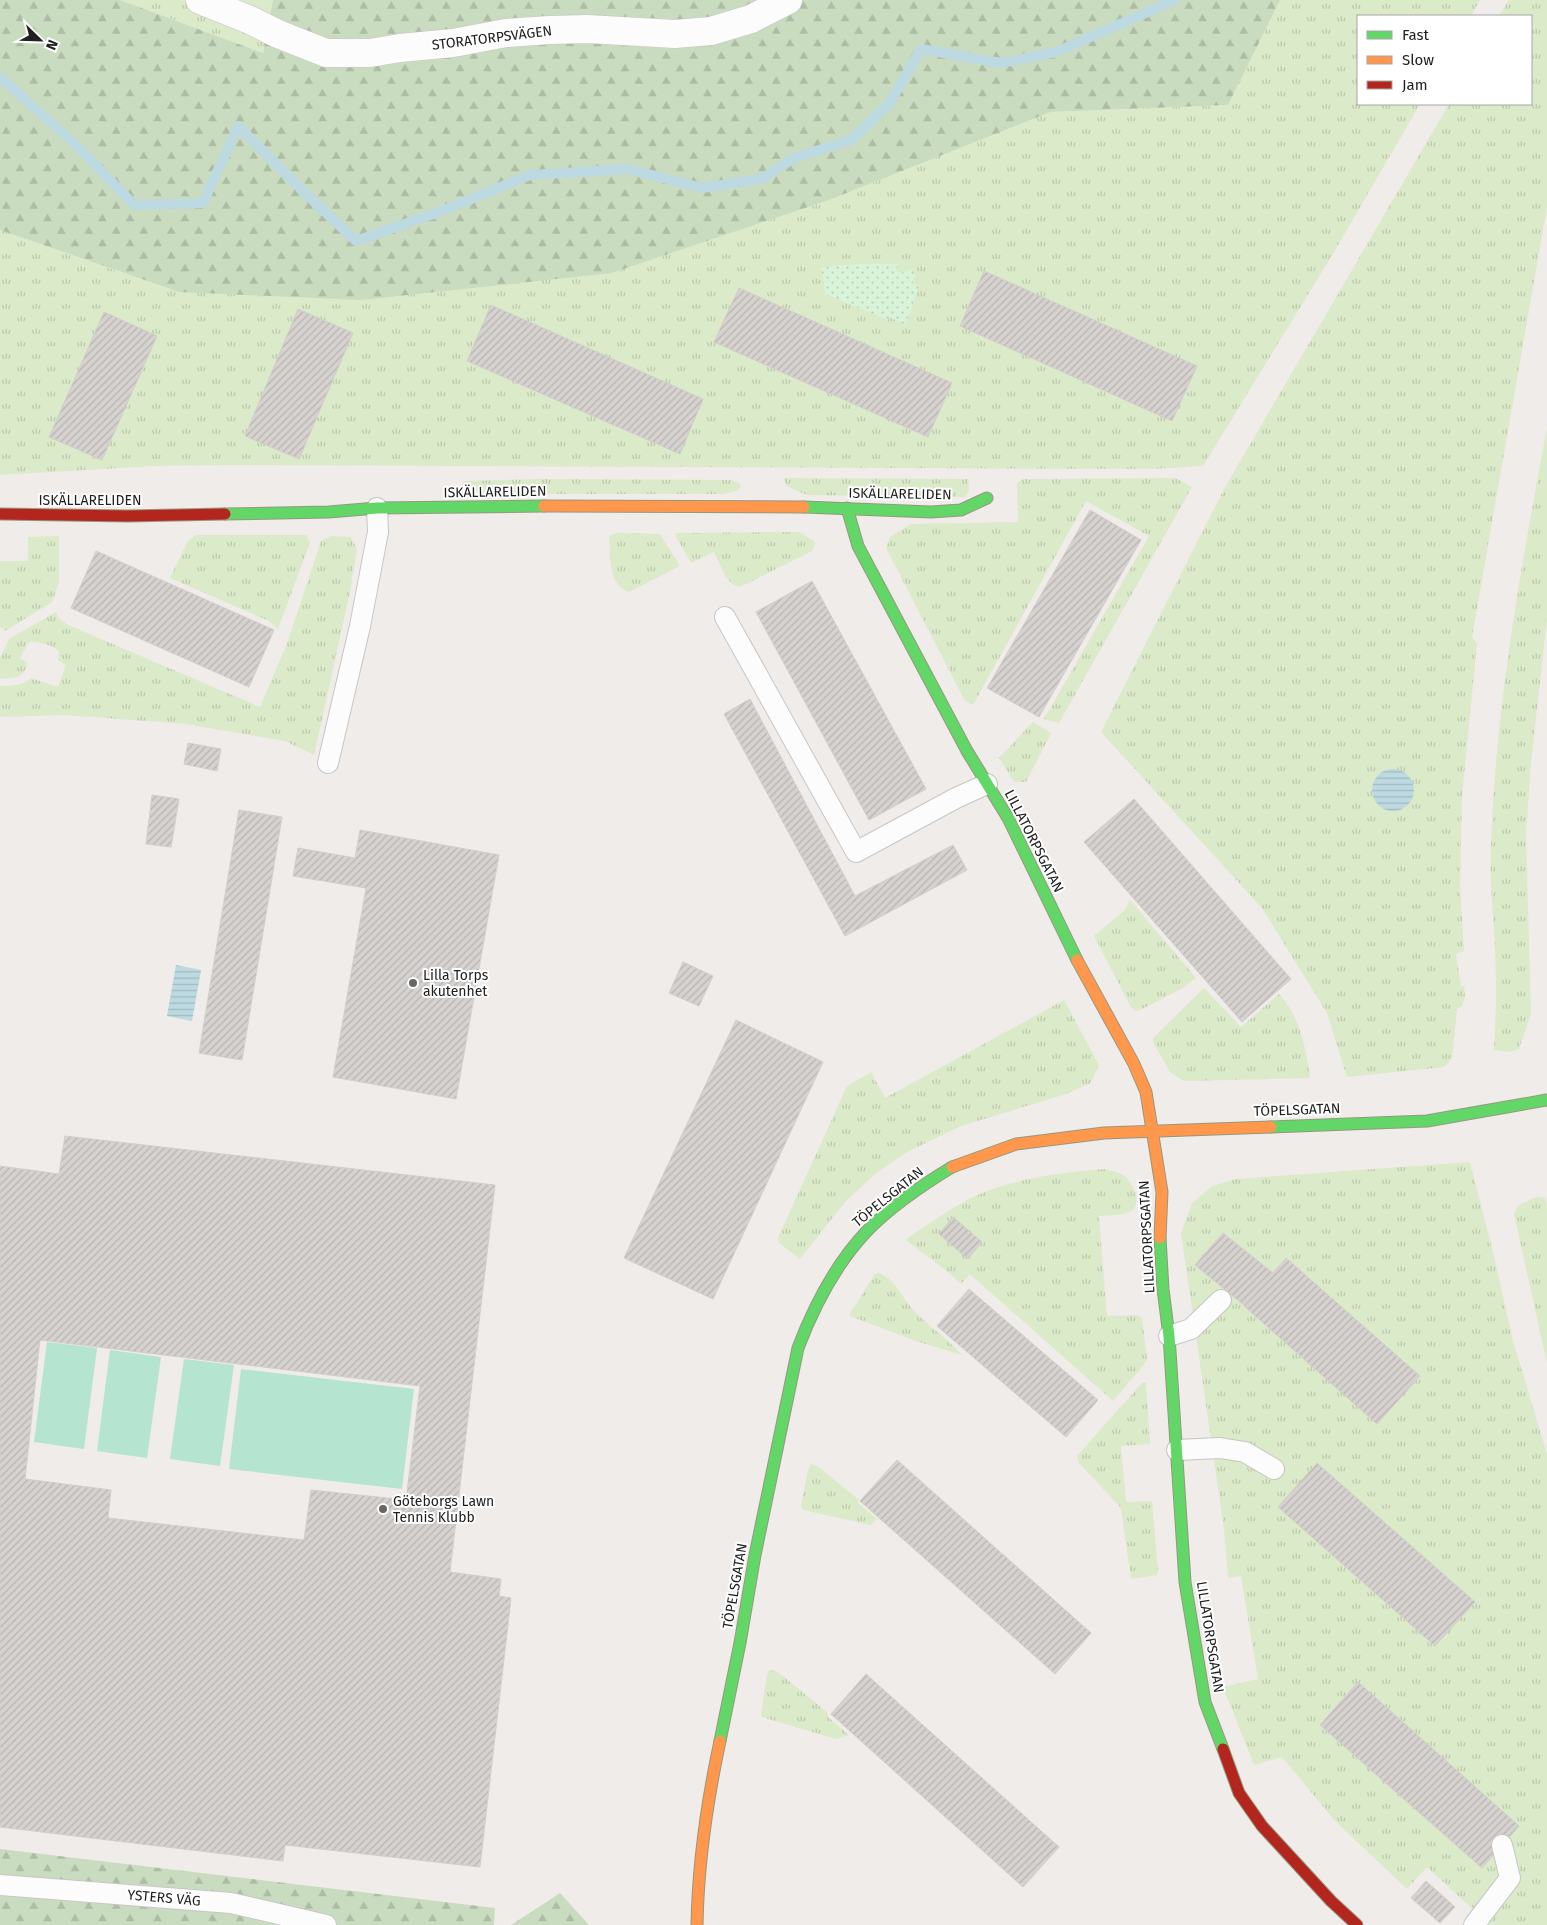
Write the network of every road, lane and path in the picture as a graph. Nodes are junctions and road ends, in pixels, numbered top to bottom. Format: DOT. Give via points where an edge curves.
graph roads {
  1 [pos="200,0"];
  2 [pos="788,0"];
  3 [pos="988,498"];
  4 [pos="377,508"];
  5 [pos="847,508"];
  6 [pos="0,514"];
  7 [pos="724,617"];
  8 [pos="328,763"];
  9 [pos="987,784"];
  10 [pos="1547,1100"];
  11 [pos="1152,1131"];
  12 [pos="1221,1300"];
  13 [pos="1169,1336"];
  14 [pos="1177,1450"];
  15 [pos="1274,1469"];
  16 [pos="1502,1845"];
  17 [pos="0,1885"];
  18 [pos="326,1925"];
  19 [pos="696,1925"];
  20 [pos="1357,1925"];
  21 [pos="1474,1925"];
  1 -- 2 [label="street, STORATORPSVÄGEN" via="326,53 370,53 506,33 550,30 675,34 711,31 751,19"];
  3 -- 5 [label="street, ISKÄLLARELIDEN" via="961,510 931,512"];
  4 -- 5 [label="street, ISKÄLLARELIDEN" via="592,505"];
  4 -- 6 [label="street, ISKÄLLARELIDEN" via="128,516"];
  4 -- 8 [label="lane" via="378,532 360,626"];
  5 -- 9 [label="street, LILLATORPSGATAN" via="858,546"];
  7 -- 9 [label="lane" via="856,852"];
  9 -- 11 [label="street, LILLATORPSGATAN" via="1008,818 1066,941 1134,1064 1146,1092"];
  10 -- 11 [label="street, TÖPELSGATAN" via="1427,1121"];
  11 -- 13 [label="street, LILLATORPSGATAN" via="1162,1192 1160,1248"];
  11 -- 19 [label="street, TÖPELSGATAN" via="1016,1144 958,1164 923,1185 867,1231 822,1293 798,1348 755,1555 711,1784 698,1879"];
  12 -- 13 [label="lane" via="1191,1329"];
  13 -- 14 [label="street, LILLATORPSGATAN"];
  14 -- 15 [label="lane" via="1220,1448 1245,1452"];
  14 -- 20 [label="street, LILLATORPSGATAN" via="1185,1582 1205,1702 1215,1730 1239,1793 1262,1826"];
  16 -- 21 [label="lane" via="1510,1878"];
  17 -- 18 [label="lane, YSTERS VÄG" via="231,1903"];
}
